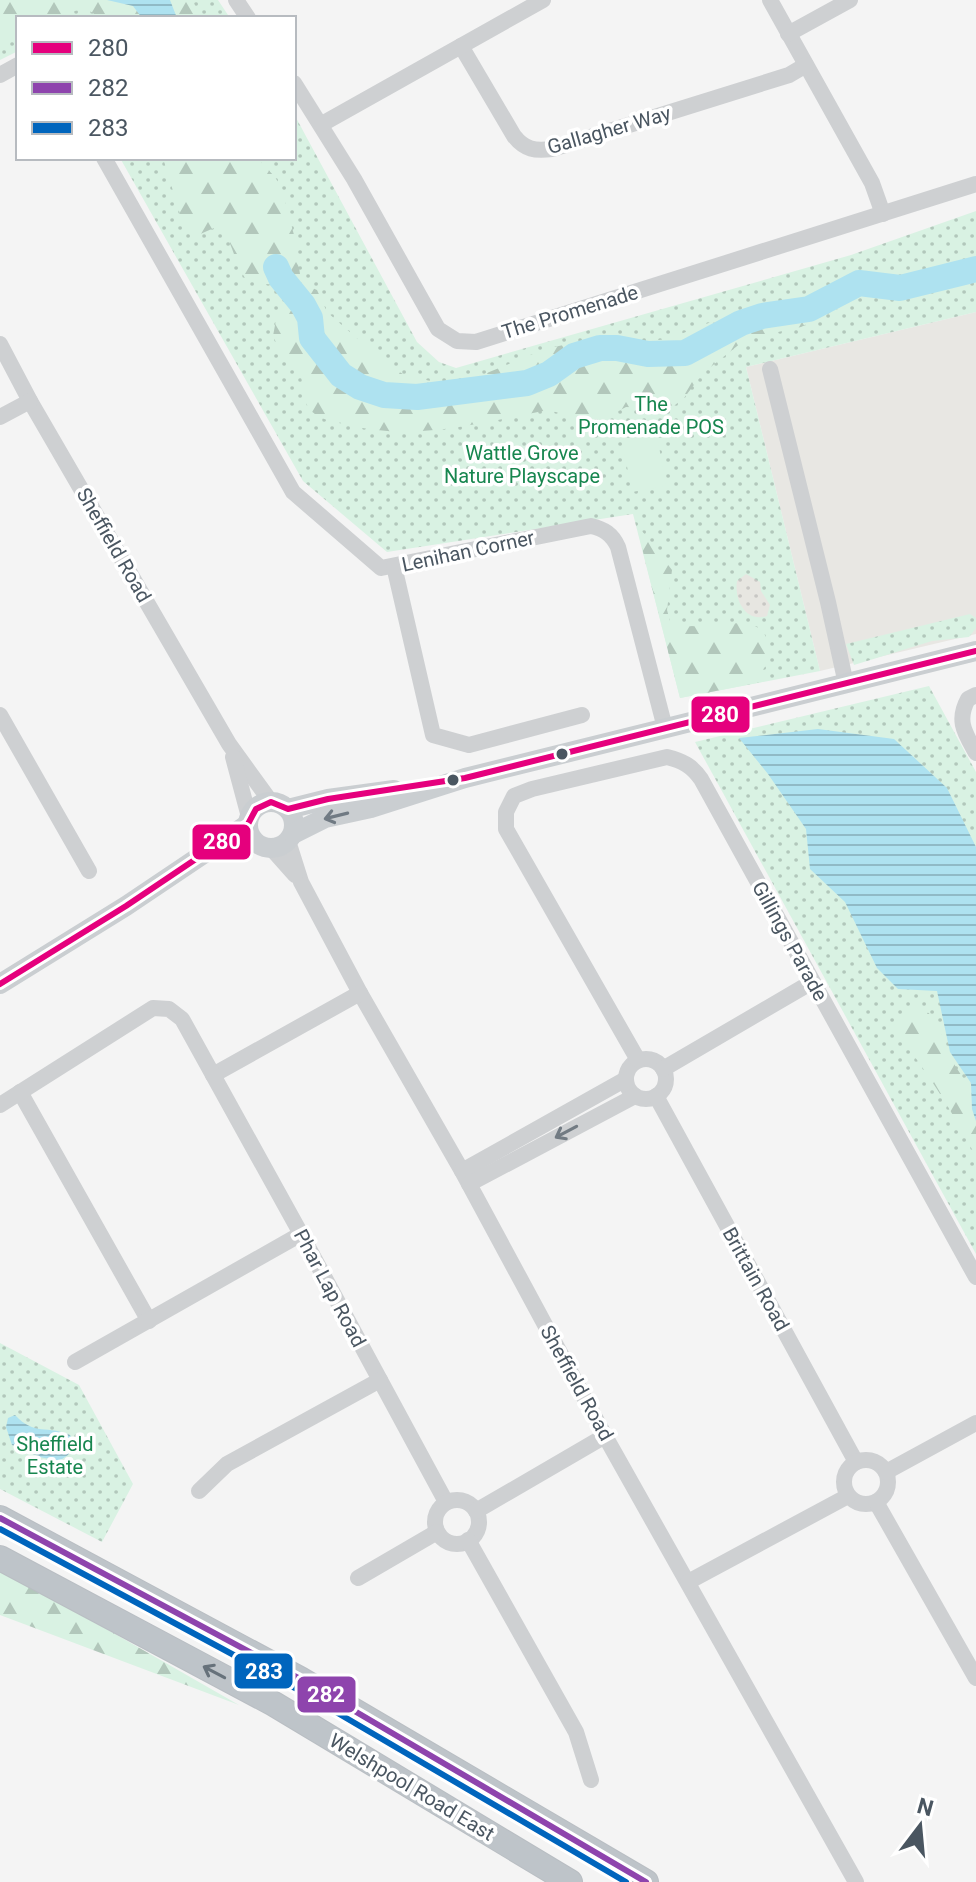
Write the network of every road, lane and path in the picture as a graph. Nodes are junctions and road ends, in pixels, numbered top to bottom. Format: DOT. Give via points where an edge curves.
graph roads {
  1 [pos="543,0"];
  2 [pos="770,0"];
  3 [pos="850,0"];
  4 [pos="788,34"];
  5 [pos="461,46"];
  6 [pos="806,65"];
  7 [pos="296,86"];
  8 [pos="322,124"];
  9 [pos="105,160"];
  10 [pos="976,184"];
  11 [pos="883,214"];
  12 [pos="0,344"];
  13 [pos="770,369"];
  14 [pos="30,401"];
  15 [pos="0,417"];
  16 [pos="394,566"];
  17 [pos="976,651"];
  18 [pos="846,684"];
  19 [pos="976,695"];
  20 [pos="0,715"];
  21 [pos="582,715"];
  22 [pos="665,728"];
  23 [pos="229,744"];
  24 [pos="976,753"];
  25 [pos="465,778"];
  26 [pos="280,806"];
  27 [pos="268,834"];
  28 [pos="89,871"];
  29 [pos="812,982"];
  30 [pos="0,984"];
  31 [pos="360,993"];
  32 [pos="638,1060"];
  33 [pos="663,1069"];
  34 [pos="213,1075"];
  35 [pos="626,1079"];
  36 [pos="20,1092"];
  37 [pos="635,1096"];
  38 [pos="656,1096"];
  39 [pos="0,1105"];
  40 [pos="590,1110"];
  41 [pos="465,1178"];
  42 [pos="301,1234"];
  43 [pos="976,1277"];
  44 [pos="149,1321"];
  45 [pos="75,1362"];
  46 [pos="380,1380"];
  47 [pos="976,1423"];
  48 [pos="605,1436"];
  49 [pos="856,1462"];
  50 [pos="886,1472"];
  51 [pos="199,1491"];
  52 [pos="848,1496"];
  53 [pos="446,1502"];
  54 [pos="876,1502"];
  55 [pos="476,1511"];
  56 [pos="0,1518"];
  57 [pos="437,1532"];
  58 [pos="468,1540"];
  59 [pos="0,1558"];
  60 [pos="358,1578"];
  61 [pos="688,1582"];
  62 [pos="976,1678"];
  63 [pos="591,1780"];
  64 [pos="570,1882"];
  65 [pos="646,1882"];
  66 [pos="856,1882"];
  1 -- 5 [label="street"];
  2 -- 4 [label="street"];
  3 -- 4 [label="street"];
  4 -- 6 [label="street"];
  5 -- 6 [label="street, Gallagher Way" via="514,136 534,151 789,75"];
  5 -- 8 [label="street"];
  6 -- 11 [label="street" via="872,183"];
  7 -- 8 [label="street, The Promenade"];
  8 -- 11 [label="street, The Promenade" via="438,329 457,341 476,342"];
  9 -- 16 [label="street, Lenihan Corner" via="293,492 381,568"];
  10 -- 11 [label="street, The Promenade"];
  12 -- 14 [label="street, Sheffield Road"];
  13 -- 18 [label="street"];
  14 -- 15 [label="street"];
  14 -- 23 [label="street, Sheffield Road"];
  16 -- 21 [label="street" via="433,735 469,745"];
  16 -- 22 [label="street, Lenihan Corner" via="601,528 618,547"];
  17 -- 18 [label="main road"];
  18 -- 22 [label="main road"];
  19 -- 24 [label="street" via="963,709 961,727"];
  20 -- 28 [label="street"];
  22 -- 25 [label="main road"];
  23 -- 26 [label="street, Sheffield Road"];
  23 -- 27 [label="street, Sheffield Road"];
  25 -- 26 [label="main road"];
  25 -- 27 [label="main road, one-way"];
  26 -- 27 [label="main road" via="294,825"];
  26 -- 27 [label="main road" via="258,806"];
  27 -- 30 [label="main road" via="201,858"];
  27 -- 31 [label="street, Sheffield Road" via="301,882"];
  29 -- 32 [label="street, Gillings Parade" via="693,768 667,757 514,796 506,812 506,829"];
  29 -- 33 [label="street"];
  29 -- 43 [label="street, Gillings Parade"];
  31 -- 34 [label="street"];
  31 -- 41 [label="street, Sheffield Road"];
  32 -- 33 [label="street" via="652,1060"];
  32 -- 35 [label="street"];
  33 -- 38 [label="street" via="665,1084"];
  34 -- 36 [label="street, Phar Lap Road" via="182,1019 169,1009 153,1008"];
  34 -- 42 [label="street, Phar Lap Road"];
  35 -- 37 [label="street"];
  35 -- 40 [label="street"];
  36 -- 39 [label="street"];
  36 -- 44 [label="street"];
  37 -- 38 [label="street"];
  37 -- 40 [label="street"];
  38 -- 49 [label="street, Brittain Road"];
  40 -- 41 [label="street"];
  41 -- 48 [label="street, Sheffield Road"];
  42 -- 44 [label="street"];
  42 -- 46 [label="street, Phar Lap Road"];
  44 -- 45 [label="street"];
  46 -- 51 [label="street" via="227,1464"];
  46 -- 53 [label="street, Phar Lap Road"];
  47 -- 50 [label="street"];
  48 -- 55 [label="street"];
  48 -- 61 [label="street, Sheffield Road"];
  49 -- 50 [label="street" via="875,1462"];
  49 -- 52 [label="street" via="844,1477"];
  50 -- 54 [label="street" via="887,1492"];
  52 -- 54 [label="street" via="864,1505"];
  52 -- 61 [label="street"];
  53 -- 55 [label="street" via="463,1500"];
  53 -- 57 [label="street" via="437,1512"];
  54 -- 62 [label="street"];
  55 -- 58 [label="street" via="478,1527"];
  56 -- 65 [label="highway, Welshpool Road East" via="300,1679"];
  57 -- 58 [label="street" via="451,1543"];
  57 -- 60 [label="street"];
  58 -- 63 [label="street" via="576,1732"];
  64 -- 59 [label="highway, Welshpool Road East, one-way" via="274,1704"];
  61 -- 66 [label="street, Sheffield Road"];
}
